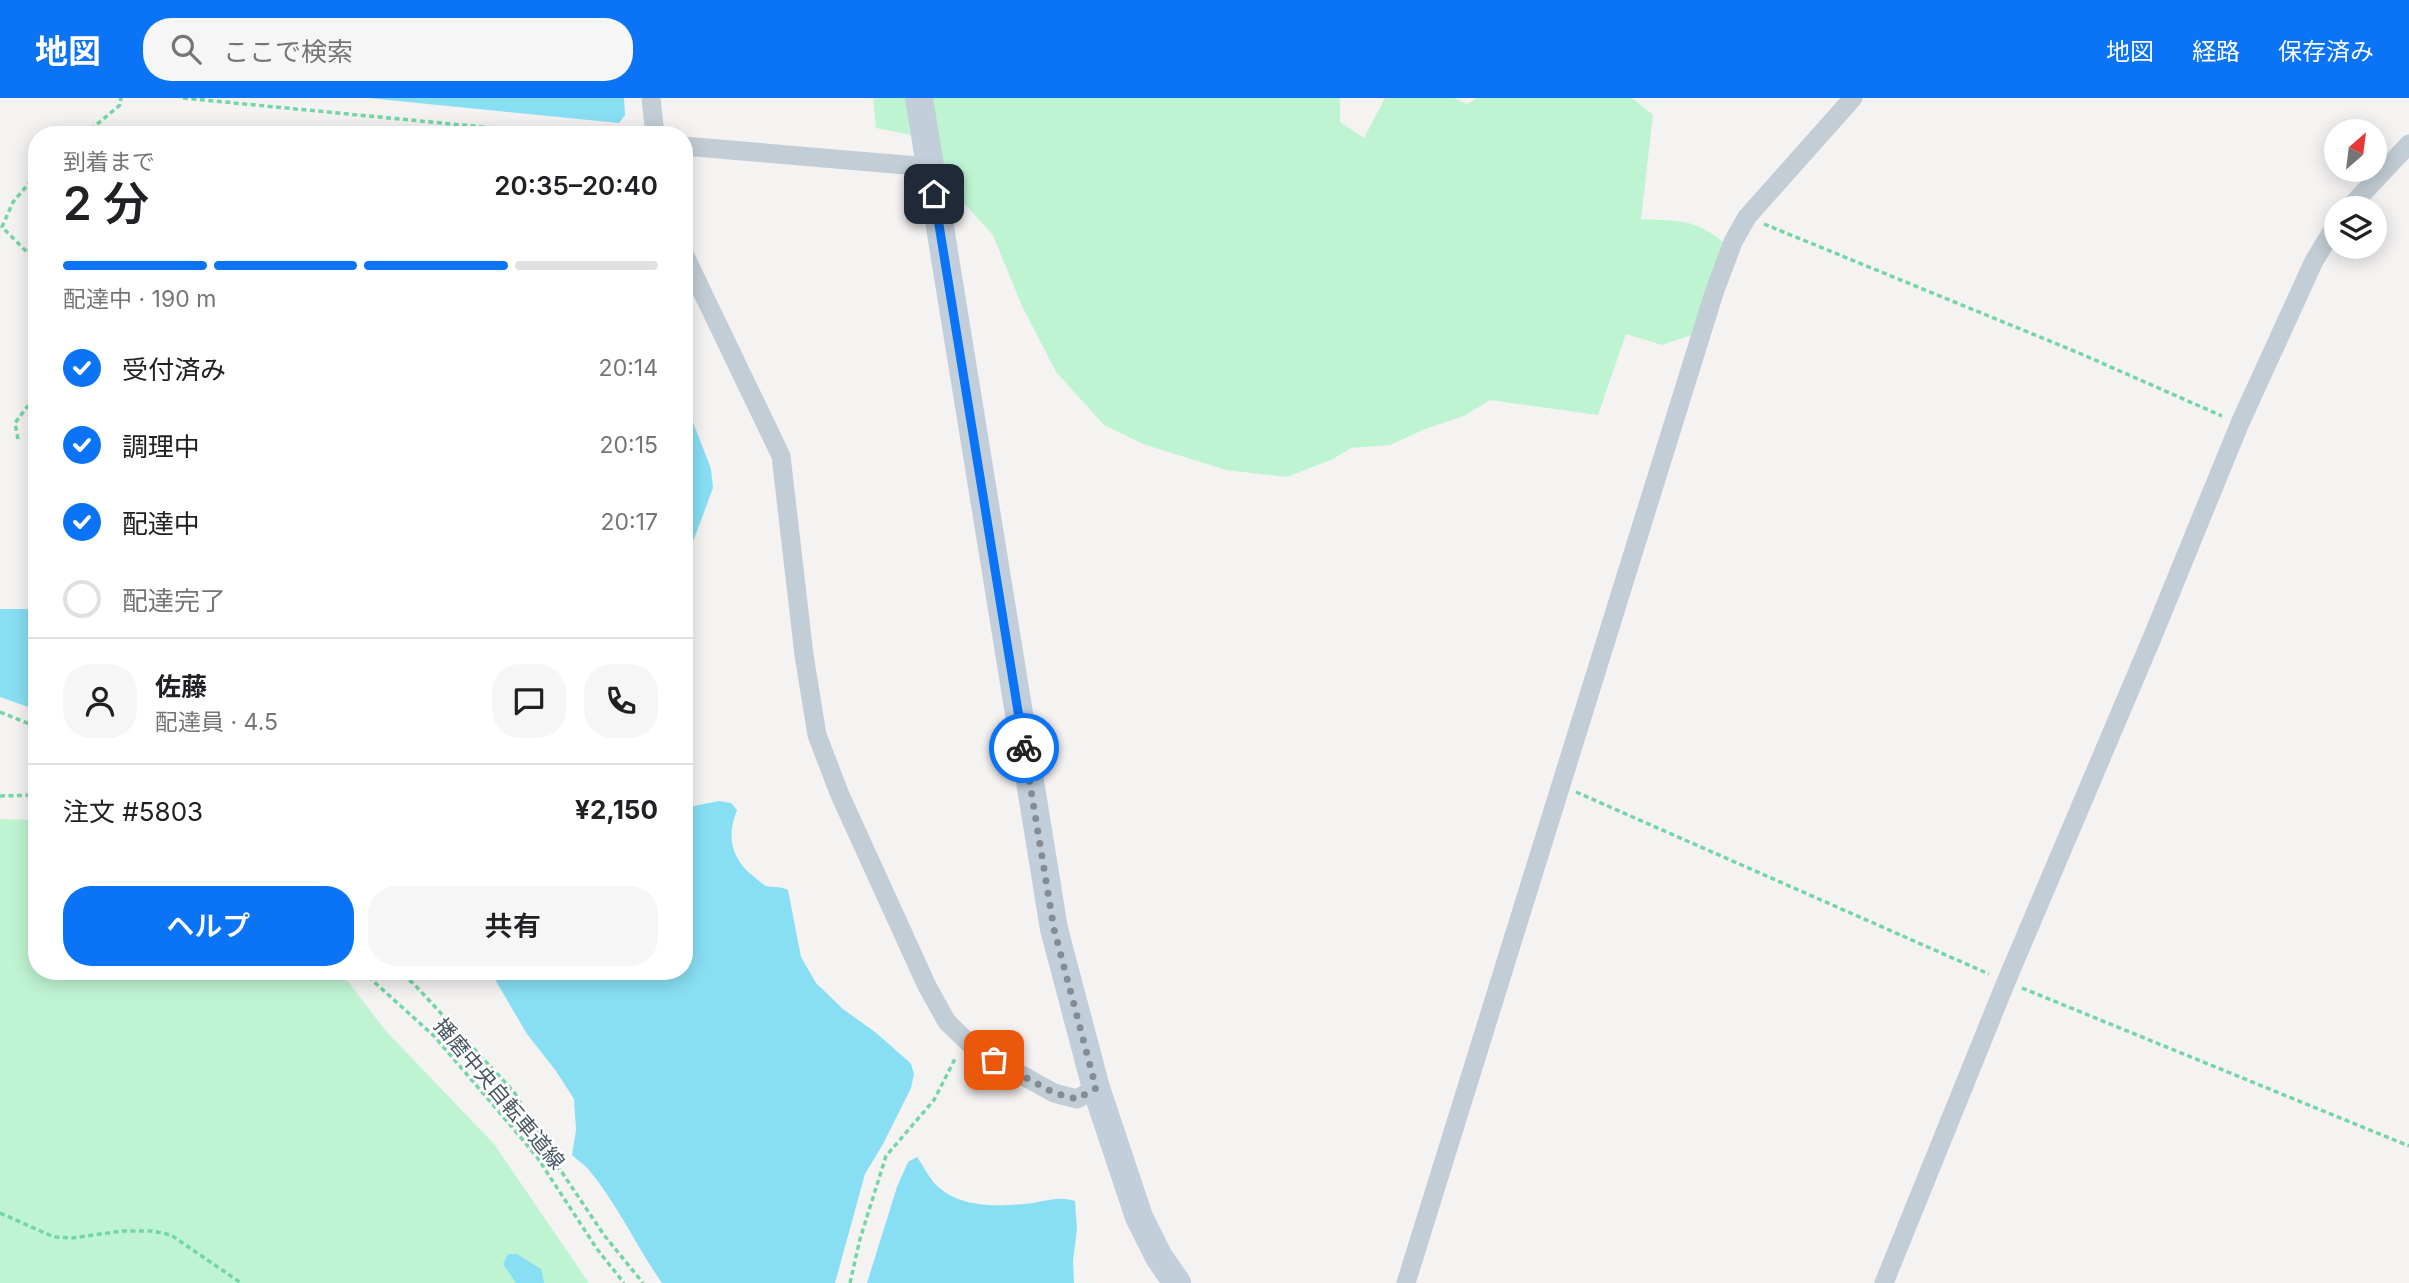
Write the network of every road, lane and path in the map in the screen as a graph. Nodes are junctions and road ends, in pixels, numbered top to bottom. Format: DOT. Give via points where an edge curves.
graph roads {
  1 [pos="121,98"];
  2 [pos="183,98"];
  3 [pos="271,98"];
  4 [pos="651,98"];
  5 [pos="919,98"];
  6 [pos="1853,98"];
  7 [pos="273,106"];
  8 [pos="95,126"];
  9 [pos="474,126"];
  10 [pos="653,126"];
  11 [pos="2409,144"];
  12 [pos="693,147"];
  13 [pos="929,167"];
  14 [pos="28,184"];
  15 [pos="2360,196"];
  16 [pos="1748,217"];
  17 [pos="2324,245"];
  18 [pos="28,253"];
  19 [pos="693,273"];
  20 [pos="28,406"];
  21 [pos="2240,424"];
  22 [pos="18,439"];
  23 [pos="0,712"];
  24 [pos="28,723"];
  25 [pos="1562,786"];
  26 [pos="28,795"];
  27 [pos="0,796"];
  28 [pos="372,980"];
  29 [pos="408,980"];
  30 [pos="2006,982"];
  31 [pos="964,1039"];
  32 [pos="1096,1088"];
  33 [pos="2409,1146"];
  34 [pos="0,1213"];
  35 [pos="241,1283"];
  36 [pos="624,1283"];
  37 [pos="643,1283"];
  38 [pos="850,1283"];
  39 [pos="1177,1283"];
  40 [pos="1406,1283"];
  41 [pos="1884,1283"];
  1 -- 8 [label="path" via="120,106"];
  2 -- 7 [label="path"];
  3 -- 7 [label="path"];
  4 -- 10 [label="street"];
  5 -- 13 [label="street"];
  6 -- 16 [label="street"];
  7 -- 9 [label="path"];
  11 -- 15 [label="street"];
  12 -- 13 [label="street"];
  13 -- 32 [label="street" via="1054,929"];
  14 -- 18 [label="path" via="13,202 2,227"];
  16 -- 21 [label="path"];
  16 -- 25 [label="street" via="1714,293"];
  17 -- 21 [label="street"];
  19 -- 31 [label="street" via="781,456 817,735 927,986 947,1022"];
  20 -- 22 [label="path" via="15,423"];
  21 -- 30 [label="street"];
  23 -- 24 [label="path"];
  25 -- 30 [label="path"];
  25 -- 40 [label="street"];
  26 -- 27 [label="path"];
  28 -- 36 [label="path, 播磨中央自転車道線" via="433,1036 537,1157"];
  29 -- 37 [label="path" via="514,1092 604,1235"];
  30 -- 33 [label="path"];
  30 -- 41 [label="street"];
  31 -- 32 [label="street" via="1054,1093 1077,1099"];
  31 -- 38 [label="path" via="934,1100 886,1156"];
  32 -- 39 [label="street" via="1139,1217"];
  34 -- 35 [label="path" via="54,1237 122,1231 172,1235"];
}
